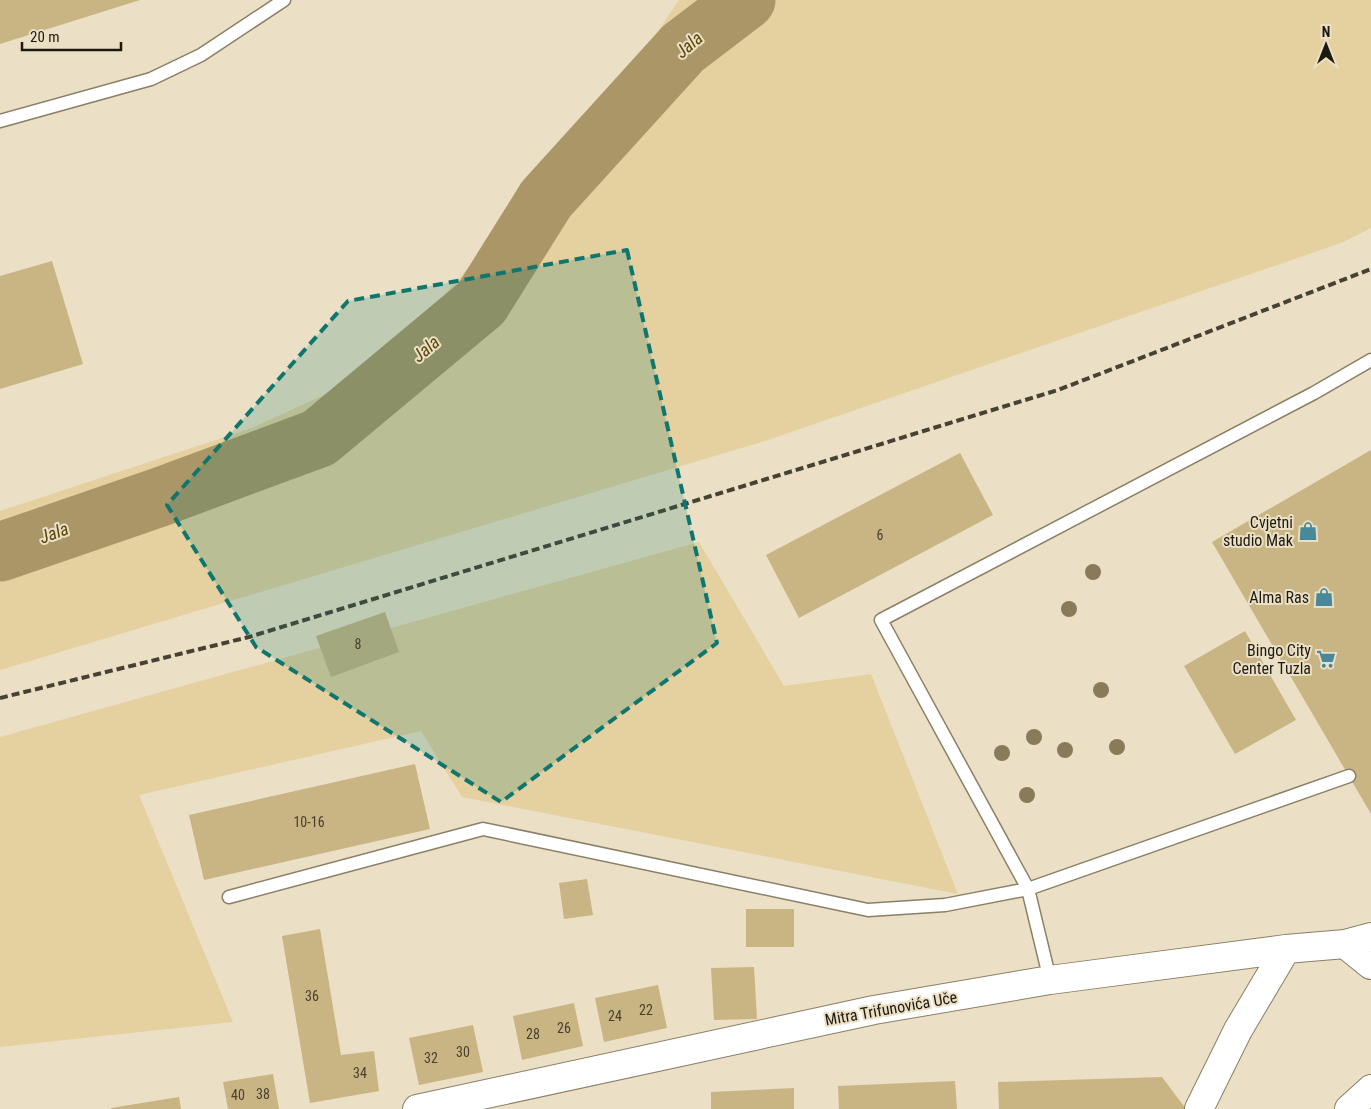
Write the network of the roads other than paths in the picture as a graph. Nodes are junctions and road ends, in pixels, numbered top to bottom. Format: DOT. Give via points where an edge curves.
graph roads {
  1 [pos="284,0"];
  2 [pos="0,121"];
  3 [pos="1371,360"];
  4 [pos="1349,776"];
  5 [pos="1028,889"];
  6 [pos="229,897"];
  7 [pos="1371,936"];
  8 [pos="1345,944"];
  9 [pos="1286,949"];
  10 [pos="1371,965"];
  11 [pos="1050,980"];
  12 [pos="1371,1089"];
  13 [pos="417,1109"];
  14 [pos="1199,1109"];
  15 [pos="1349,1109"];
  1 -- 2 [label="lane" via="201,55 151,79"];
  3 -- 5 [label="lane" via="880,620"];
  4 -- 5 [label="lane"];
  5 -- 6 [label="lane" via="945,905 868,910 482,829"];
  5 -- 11 [label="lane"];
  7 -- 8 [label="main road, Mitra Trifunovića Uče"];
  8 -- 9 [label="main road, Mitra Trifunovića Uče"];
  8 -- 10 [label="main road"];
  9 -- 11 [label="main road, Mitra Trifunovića Uče"];
  9 -- 14 [label="main road" via="1238,1030"];
  11 -- 13 [label="main road, Mitra Trifunovića Uče" via="874,1010"];
  12 -- 15 [label="main road"];
}
